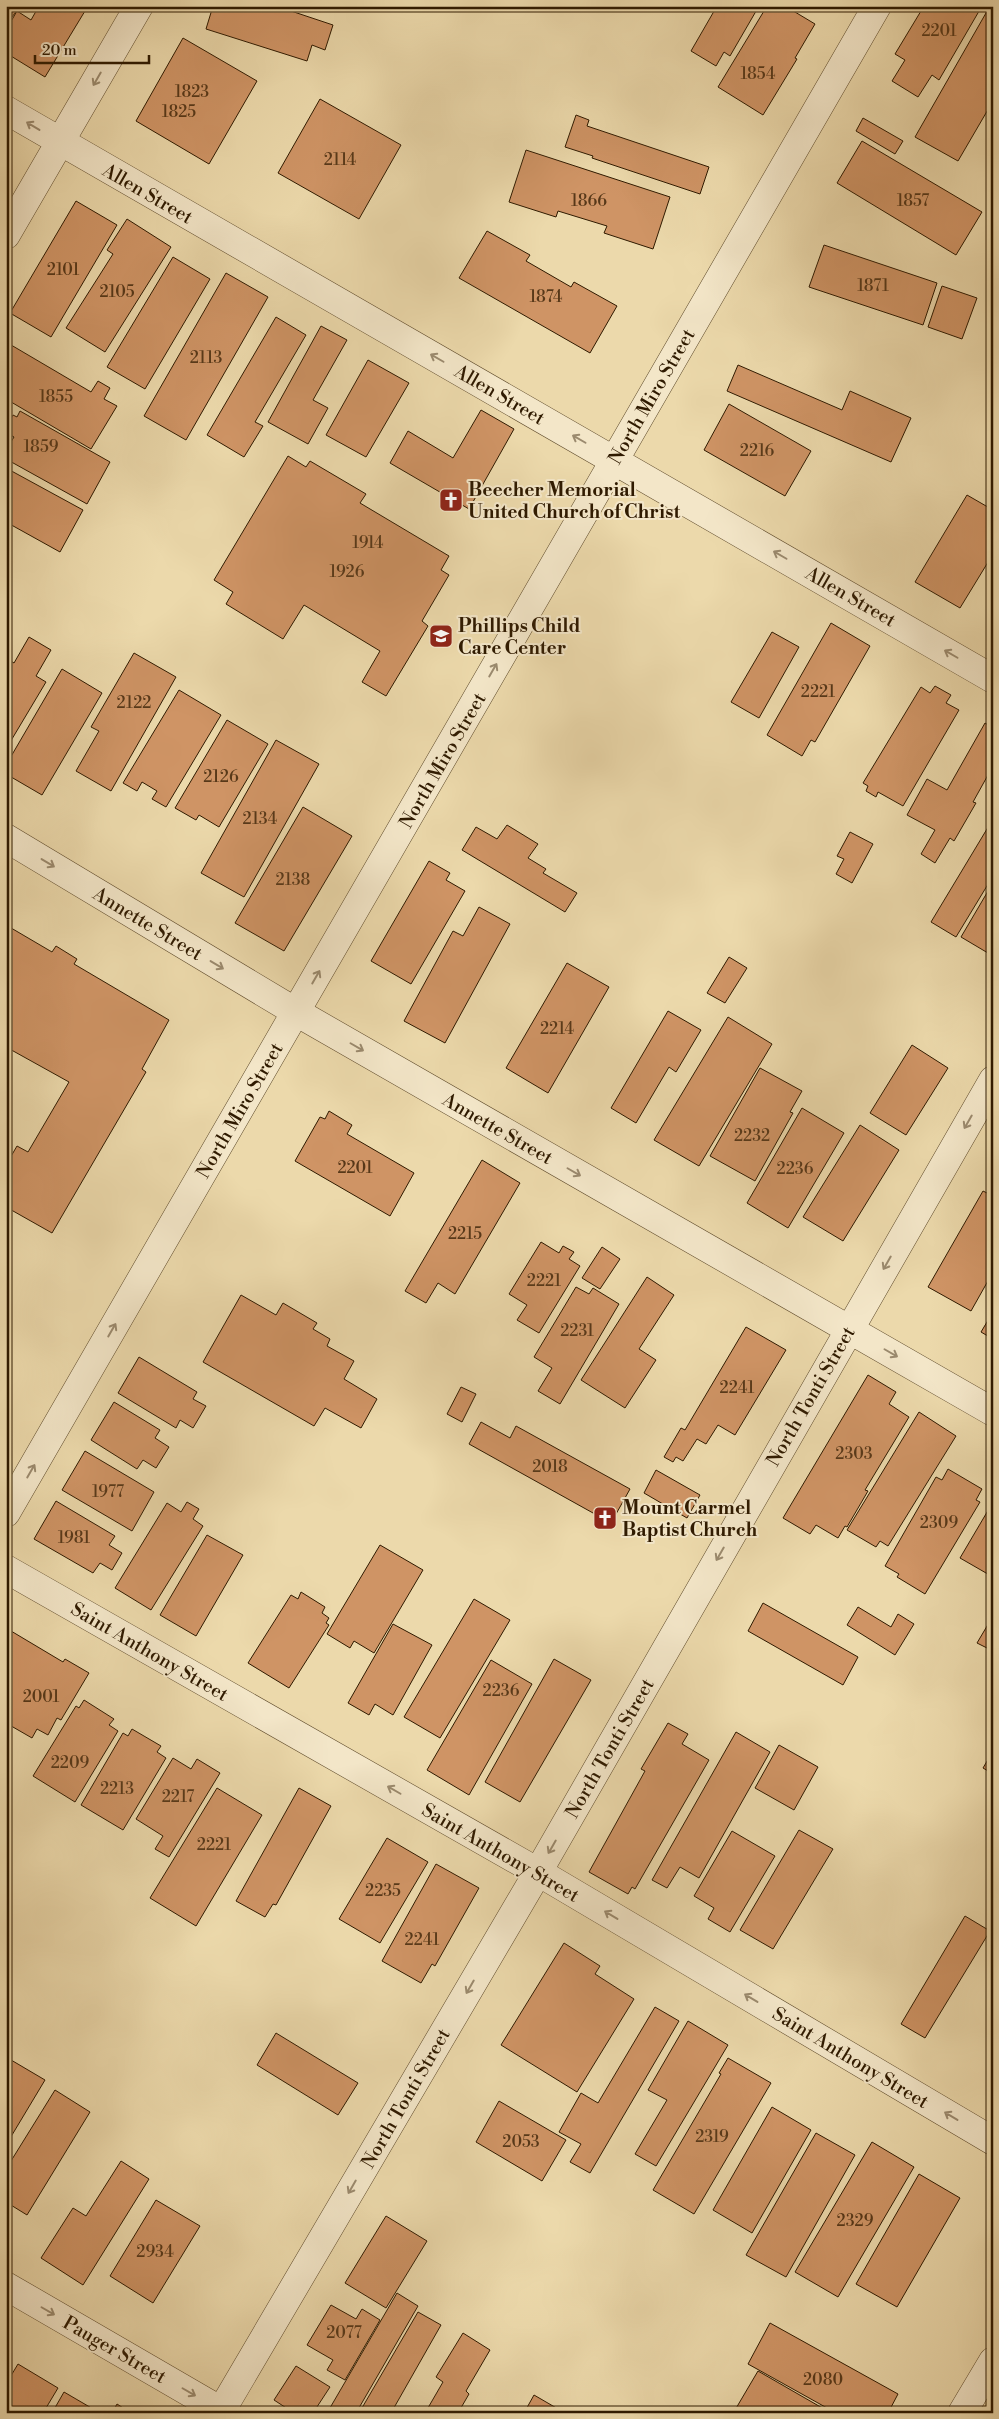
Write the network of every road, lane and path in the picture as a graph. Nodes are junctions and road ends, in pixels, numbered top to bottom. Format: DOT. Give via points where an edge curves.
graph roads {
  1 [pos="139,6"];
  2 [pos="876,6"];
  3 [pos="6,110"];
  4 [pos="60,142"];
  5 [pos="6,235"];
  6 [pos="615,460"];
  7 [pos="993,679"];
  8 [pos="6,838"];
  9 [pos="296,1012"];
  10 [pos="993,1080"];
  11 [pos="849,1329"];
  12 [pos="993,1412"];
  13 [pos="6,1513"];
  14 [pos="6,1569"];
  15 [pos="538,1872"];
  16 [pos="993,2141"];
  17 [pos="6,2286"];
  18 [pos="993,2361"];
  19 [pos="222,2412"];
  20 [pos="962,2413"];
  1 -- 4 [label="street, one-way"];
  2 -- 6 [label="street, North Miro Street"];
  4 -- 3 [label="street, Allen Street, one-way"];
  4 -- 5 [label="street"];
  6 -- 4 [label="street, Allen Street, one-way"];
  7 -- 6 [label="street, Allen Street, one-way"];
  9 -- 6 [label="street, North Miro Street, one-way"];
  8 -- 9 [label="street, Annette Street, one-way"];
  9 -- 11 [label="street, Annette Street, one-way"];
  13 -- 9 [label="street, North Miro Street, one-way"];
  10 -- 11 [label="street, North Tonti Street, one-way"];
  11 -- 12 [label="street, Annette Street, one-way"];
  11 -- 15 [label="street, North Tonti Street, one-way"];
  15 -- 14 [label="street, Saint Anthony Street, one-way"];
  16 -- 15 [label="street, Saint Anthony Street, one-way"];
  15 -- 19 [label="street, North Tonti Street, one-way"];
  17 -- 19 [label="street, Pauger Street, one-way"];
  18 -- 20 [label="street"];
}
